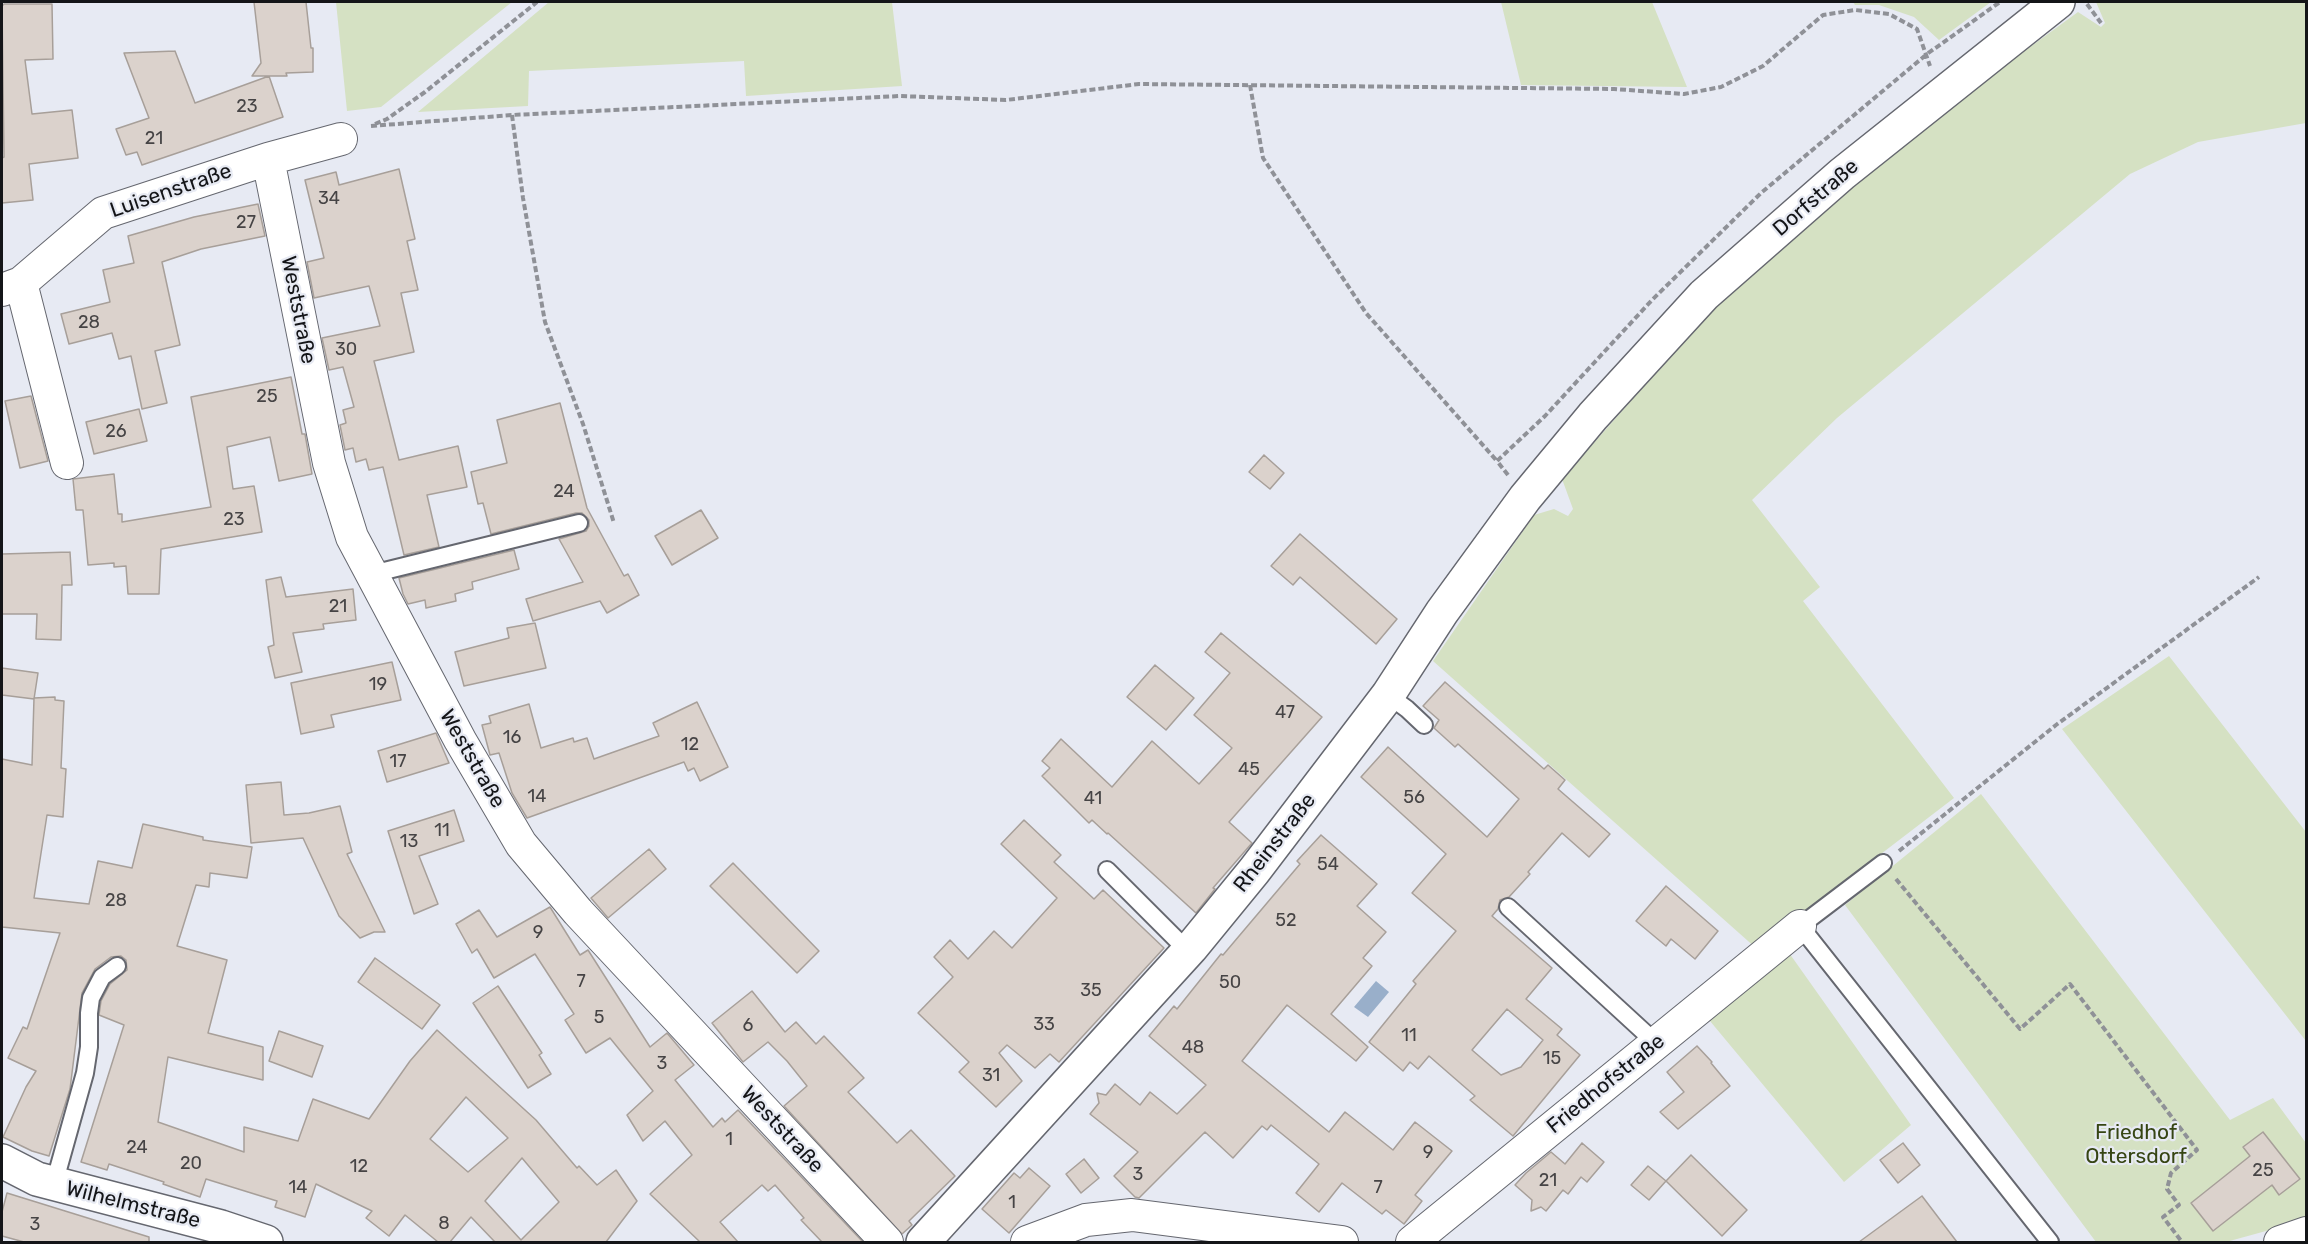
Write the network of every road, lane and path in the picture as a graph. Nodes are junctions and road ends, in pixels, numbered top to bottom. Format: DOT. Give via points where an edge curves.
graph roads {
  1 [pos="537,2"];
  2 [pos="2058,2"];
  3 [pos="2085,2"];
  4 [pos="2101,23"];
  5 [pos="1250,85"];
  6 [pos="1938,97"];
  7 [pos="512,115"];
  8 [pos="371,126"];
  9 [pos="341,139"];
  10 [pos="268,159"];
  11 [pos="11,286"];
  12 [pos="1593,416"];
  13 [pos="1497,461"];
  14 [pos="67,463"];
  15 [pos="579,523"];
  16 [pos="614,523"];
  17 [pos="372,574"];
  18 [pos="2259,577"];
  19 [pos="1388,695"];
  20 [pos="1424,725"];
  21 [pos="1883,863"];
  22 [pos="1107,870"];
  23 [pos="1508,907"];
  24 [pos="1800,926"];
  25 [pos="1191,948"];
  26 [pos="117,966"];
  27 [pos="1656,1043"];
  28 [pos="2,1161"];
  29 [pos="54,1184"];
  30 [pos="2307,1233"];
  31 [pos="933,1240"];
  32 [pos="1311,1240"];
  33 [pos="266,1242"];
  34 [pos="887,1242"];
  35 [pos="1027,1242"];
  36 [pos="1342,1242"];
  37 [pos="1412,1242"];
  38 [pos="2050,1242"];
  39 [pos="2182,1242"];
  40 [pos="2280,1242"];
  1 -- 8 [label="path" via="425,92"];
  2 -- 6 [label="main road, Dorfstraße"];
  3 -- 4 [label="path"];
  5 -- 6 [label="path" via="1614,89 1684,94 1721,87 1763,66 1823,15 1855,10 1890,14 1917,29"];
  5 -- 7 [label="path" via="1139,84 1006,100 900,96"];
  5 -- 13 [label="path" via="1263,158 1366,313"];
  6 -- 12 [label="main road, Dorfstraße" via="1842,174 1704,295"];
  7 -- 8 [label="path"];
  7 -- 16 [label="path" via="545,322"];
  8 -- 9 [label="path"];
  9 -- 10 [label="street, Luisenstraße"];
  10 -- 11 [label="street, Luisenstraße" via="103,213"];
  10 -- 17 [label="street, Weststraße" via="329,463 352,537"];
  11 -- 14 [label="street, Luisenstraße"];
  12 -- 19 [label="main road, Rheinstraße" via="1525,498 1442,612"];
  15 -- 17 [label="lane"];
  17 -- 34 [label="street, Weststraße" via="460,740 521,844 578,912"];
  18 -- 21 [label="path" via="2056,725"];
  19 -- 20 [label="lane"];
  19 -- 25 [label="main road, Rheinstraße"];
  21 -- 24 [label="lane"];
  21 -- 39 [label="path" via="2020,1029 2070,984 2197,1150 2170,1173 2167,1189 2179,1205 2163,1217"];
  22 -- 25 [label="lane"];
  23 -- 27 [label="lane"];
  24 -- 27 [label="street, Friedhofstraße"];
  24 -- 38 [label="lane"];
  25 -- 31 [label="main road, Rheinstraße"];
  26 -- 29 [label="lane" via="102,977 91,998 85,1074"];
  27 -- 37 [label="street, Friedhofstraße"];
  28 -- 29 [label="main road, Wilhelmstraße"];
  29 -- 33 [label="main road, Wilhelmstraße"];
  30 -- 40 [label="street"];
  32 -- 35 [label="street" via="1132,1215 1086,1220"];
  32 -- 36 [label="street"];
}
